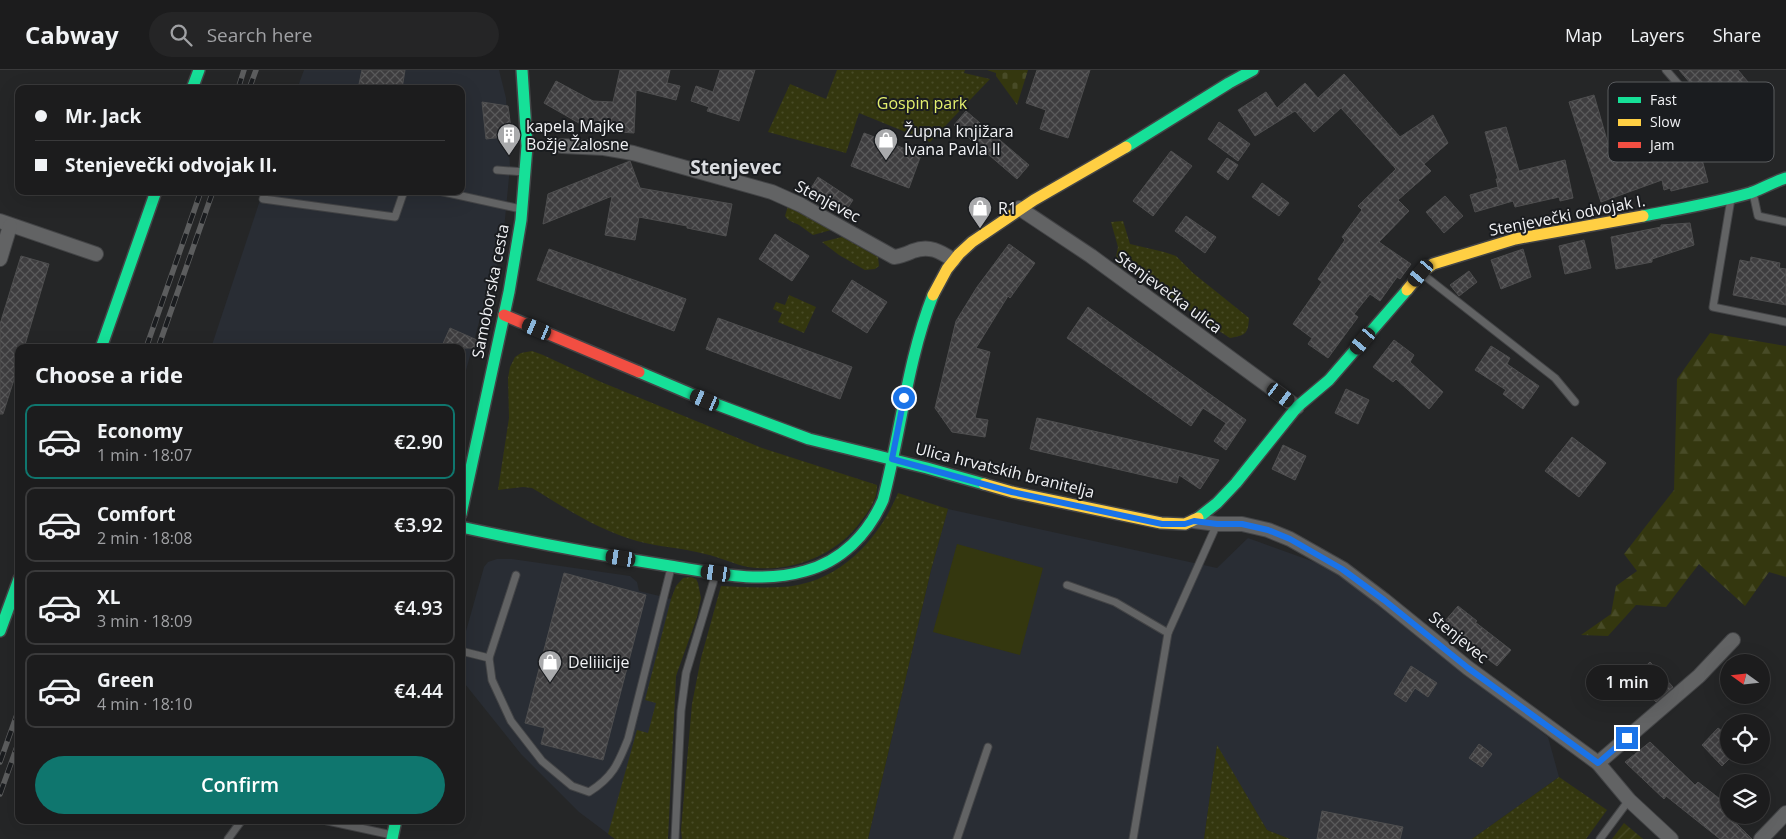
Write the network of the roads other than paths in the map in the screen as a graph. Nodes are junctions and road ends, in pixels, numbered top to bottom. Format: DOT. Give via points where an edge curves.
graph roads {
  1 [pos="199,70"];
  2 [pos="522,70"];
  3 [pos="1253,70"];
  4 [pos="1666,70"];
  5 [pos="1676,82"];
  6 [pos="193,85"];
  7 [pos="562,146"];
  8 [pos="497,170"];
  9 [pos="526,172"];
  10 [pos="1786,178"];
  11 [pos="1753,192"];
  12 [pos="155,195"];
  13 [pos="264,195"];
  14 [pos="403,195"];
  15 [pos="457,195"];
  16 [pos="1731,198"];
  17 [pos="1019,208"];
  18 [pos="522,209"];
  19 [pos="1786,222"];
  20 [pos="5,224"];
  21 [pos="96,254"];
  22 [pos="0,259"];
  23 [pos="954,260"];
  24 [pos="1421,273"];
  25 [pos="504,315"];
  26 [pos="1786,322"];
  27 [pos="102,344"];
  28 [pos="1575,402"];
  29 [pos="1297,406"];
  30 [pos="892,459"];
  31 [pos="465,495"];
  32 [pos="1194,521"];
  33 [pos="1217,524"];
  34 [pos="465,528"];
  35 [pos="672,566"];
  36 [pos="716,573"];
  37 [pos="516,575"];
  38 [pos="1067,585"];
  39 [pos="15,589"];
  40 [pos="0,631"];
  41 [pos="1168,633"];
  42 [pos="1733,640"];
  43 [pos="465,653"];
  44 [pos="489,658"];
  45 [pos="988,747"];
  46 [pos="1598,763"];
  47 [pos="1628,800"];
  48 [pos="1786,813"];
  49 [pos="239,824"];
  50 [pos="339,824"];
  51 [pos="395,824"];
  52 [pos="392,837"];
  53 [pos="228,839"];
  54 [pos="675,839"];
  55 [pos="957,839"];
  56 [pos="1134,839"];
  57 [pos="1600,839"];
  58 [pos="1671,839"];
  59 [pos="1761,839"];
  1 -- 6 [label="street"];
  2 -- 9 [label="street, Samoborska cesta"];
  3 -- 17 [label="street"];
  4 -- 5 [label="lane"];
  7 -- 23 [label="street, Stenjevec" via="634,153 712,174 772,192 801,205 894,257 927,248"];
  8 -- 9 [label="lane"];
  9 -- 18 [label="street, Samoborska cesta"];
  10 -- 11 [label="street, Stenjevečki odvojak I."];
  11 -- 16 [label="street, Stenjevečki odvojak I."];
  11 -- 19 [label="lane" via="1758,216"];
  12 -- 27 [label="street"];
  13 -- 14 [label="lane" via="263,199 395,217"];
  15 -- 18 [label="lane"];
  16 -- 24 [label="street, Stenjevečki odvojak I." via="1515,239 1433,264"];
  16 -- 26 [label="lane" via="1713,307"];
  17 -- 23 [label="street" via="967,245"];
  17 -- 29 [label="street, Stenjevečka ulica" via="1091,256"];
  18 -- 25 [label="street, Samoborska cesta"];
  20 -- 21 [label="street"];
  20 -- 22 [label="street"];
  23 -- 30 [label="street" via="926,313"];
  24 -- 28 [label="lane" via="1555,378"];
  24 -- 29 [label="street, Stenjevečki odvojak I." via="1329,380"];
  25 -- 30 [label="street, Ulica hrvatskih branitelja" via="696,396 809,439"];
  25 -- 31 [label="street, Samoborska cesta"];
  29 -- 32 [label="street, Stenjevečki odvojak I." via="1236,483 1217,504"];
  30 -- 32 [label="street, Ulica hrvatskih branitelja" via="1012,492 1126,517 1175,524"];
  30 -- 36 [label="street" via="888,486 875,517 860,538 844,552 820,566 787,576 763,578"];
  32 -- 33 [label="street, Stenjevec"];
  33 -- 41 [label="lane"];
  33 -- 46 [label="street, Stenjevec" via="1242,524 1268,530 1342,569 1468,668"];
  34 -- 35 [label="street" via="571,550"];
  35 -- 36 [label="street"];
  35 -- 44 [label="lane" via="628,739 605,782 589,792 572,786 542,761 516,728 492,680"];
  36 -- 54 [label="lane" via="686,673"];
  37 -- 44 [label="lane"];
  38 -- 41 [label="lane" via="1114,602"];
  39 -- 40 [label="street"];
  41 -- 56 [label="lane"];
  42 -- 46 [label="street" via="1699,676"];
  43 -- 44 [label="lane"];
  45 -- 55 [label="lane"];
  46 -- 47 [label="street, Stenjevec"];
  47 -- 57 [label="lane"];
  47 -- 58 [label="street, Stenjevec"];
  48 -- 59 [label="street"];
  49 -- 53 [label="lane"];
  50 -- 52 [label="lane"];
  51 -- 52 [label="street"];
}
